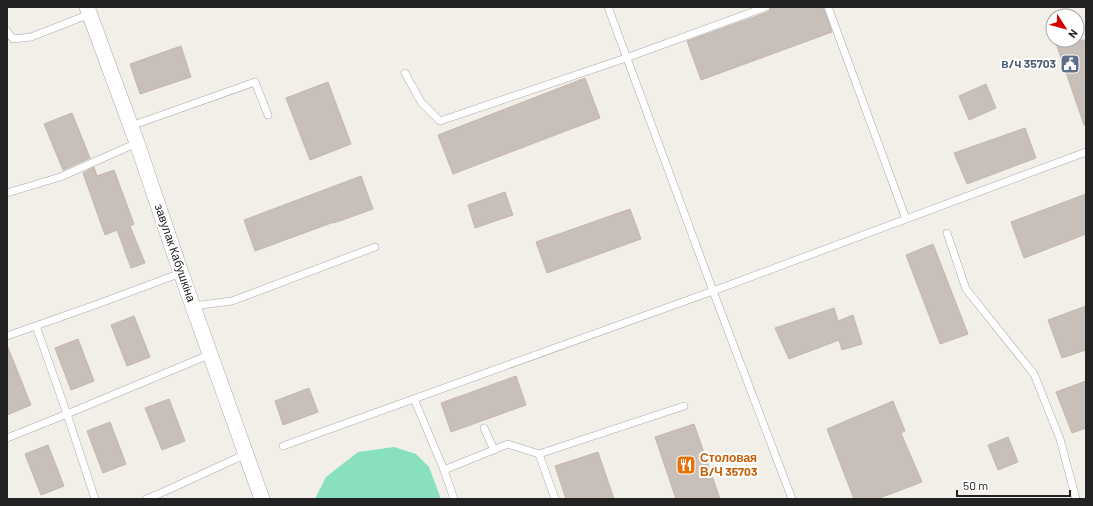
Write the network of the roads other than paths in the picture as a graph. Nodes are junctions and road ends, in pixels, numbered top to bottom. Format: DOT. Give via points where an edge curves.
graph roads {
  1 [pos="608,7"];
  2 [pos="766,7"];
  3 [pos="828,7"];
  4 [pos="89,10"];
  5 [pos="7,31"];
  6 [pos="626,58"];
  7 [pos="404,73"];
  8 [pos="268,115"];
  9 [pos="131,126"];
  10 [pos="137,143"];
  11 [pos="1086,152"];
  12 [pos="7,193"];
  13 [pos="906,219"];
  14 [pos="947,233"];
  15 [pos="375,247"];
  16 [pos="181,273"];
  17 [pos="713,291"];
  18 [pos="193,306"];
  19 [pos="36,326"];
  20 [pos="7,336"];
  21 [pos="211,354"];
  22 [pos="414,399"];
  23 [pos="684,406"];
  24 [pos="67,414"];
  25 [pos="484,428"];
  26 [pos="7,438"];
  27 [pos="283,446"];
  28 [pos="494,450"];
  29 [pos="246,454"];
  30 [pos="539,454"];
  31 [pos="444,470"];
  32 [pos="162,496"];
  33 [pos="95,499"];
  34 [pos="146,499"];
  35 [pos="262,499"];
  36 [pos="454,499"];
  37 [pos="555,499"];
  38 [pos="792,499"];
  39 [pos="1076,499"];
  1 -- 6 [label="lane"];
  2 -- 6 [label="lane"];
  3 -- 13 [label="lane"];
  4 -- 5 [label="lane" via="30,37 13,39"];
  4 -- 9 [label="street, завулак Кабушкіна"];
  6 -- 7 [label="lane" via="440,121 421,102"];
  6 -- 17 [label="lane"];
  8 -- 9 [label="lane" via="255,82"];
  9 -- 10 [label="street, завулак Кабушкіна"];
  10 -- 12 [label="lane" via="60,177"];
  10 -- 16 [label="street, завулак Кабушкіна"];
  11 -- 13 [label="lane"];
  13 -- 17 [label="lane"];
  14 -- 39 [label="lane" via="966,289 1034,374 1060,439"];
  15 -- 18 [label="lane" via="232,301"];
  16 -- 18 [label="street, завулак Кабушкіна"];
  16 -- 19 [label="lane"];
  17 -- 22 [label="lane"];
  17 -- 38 [label="lane"];
  18 -- 21 [label="street, завулак Кабушкіна"];
  19 -- 20 [label="lane"];
  19 -- 24 [label="lane"];
  21 -- 24 [label="lane"];
  21 -- 29 [label="street, завулак Кабушкіна"];
  22 -- 27 [label="lane"];
  22 -- 31 [label="lane"];
  23 -- 30 [label="lane"];
  24 -- 26 [label="lane"];
  24 -- 33 [label="lane"];
  25 -- 28 [label="lane"];
  28 -- 30 [label="lane" via="508,444"];
  28 -- 31 [label="lane"];
  29 -- 32 [label="lane"];
  29 -- 35 [label="street, завулак Кабушкіна"];
  30 -- 37 [label="lane"];
  31 -- 36 [label="lane"];
  32 -- 34 [label="lane"];
}
